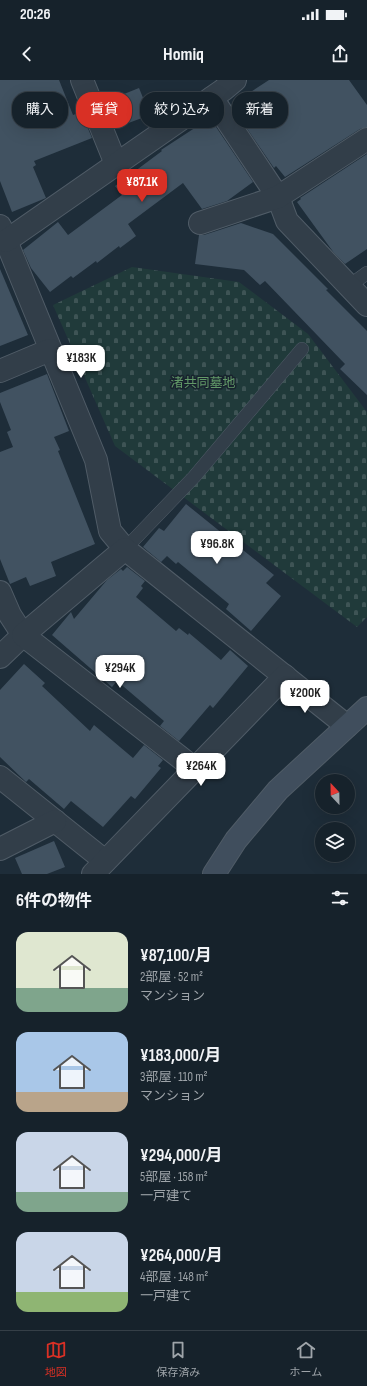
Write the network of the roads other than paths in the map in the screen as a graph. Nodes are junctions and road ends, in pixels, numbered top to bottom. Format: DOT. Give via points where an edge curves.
graph roads {
  1 [pos="82,80"];
  2 [pos="222,87"];
  3 [pos="367,139"];
  4 [pos="116,164"];
  5 [pos="278,197"];
  6 [pos="200,223"];
  7 [pos="3,233"];
  8 [pos="367,273"];
  9 [pos="349,286"];
  10 [pos="367,305"];
  11 [pos="302,349"];
  12 [pos="50,350"];
  13 [pos="0,371"];
  14 [pos="125,549"];
  15 [pos="0,592"];
  16 [pos="23,635"];
  17 [pos="0,657"];
  18 [pos="285,676"];
  19 [pos="367,708"];
  20 [pos="347,726"];
  21 [pos="195,769"];
  22 [pos="0,777"];
  23 [pos="55,821"];
  24 [pos="0,849"];
  25 [pos="99,868"];
  26 [pos="214,874"];
  1 -- 4 [label="street"];
  2 -- 4 [label="street"];
  2 -- 5 [label="street"];
  3 -- 5 [label="street"];
  4 -- 7 [label="street"];
  5 -- 6 [label="street"];
  5 -- 9 [label="street" via="287,221"];
  7 -- 12 [label="street"];
  8 -- 9 [label="lane"];
  9 -- 10 [label="street"];
  11 -- 14 [label="lane" via="194,477"];
  12 -- 13 [label="street"];
  12 -- 14 [label="street" via="96,460 110,531"];
  14 -- 16 [label="street"];
  14 -- 18 [label="street"];
  15 -- 16 [label="street" via="10,615"];
  16 -- 17 [label="street"];
  16 -- 21 [label="street"];
  18 -- 20 [label="street"];
  18 -- 21 [label="street"];
  19 -- 20 [label="street"];
  20 -- 26 [label="street" via="278,790 236,840"];
  21 -- 25 [label="street"];
  22 -- 23 [label="street"];
  23 -- 24 [label="street"];
  23 -- 25 [label="street"];
}
